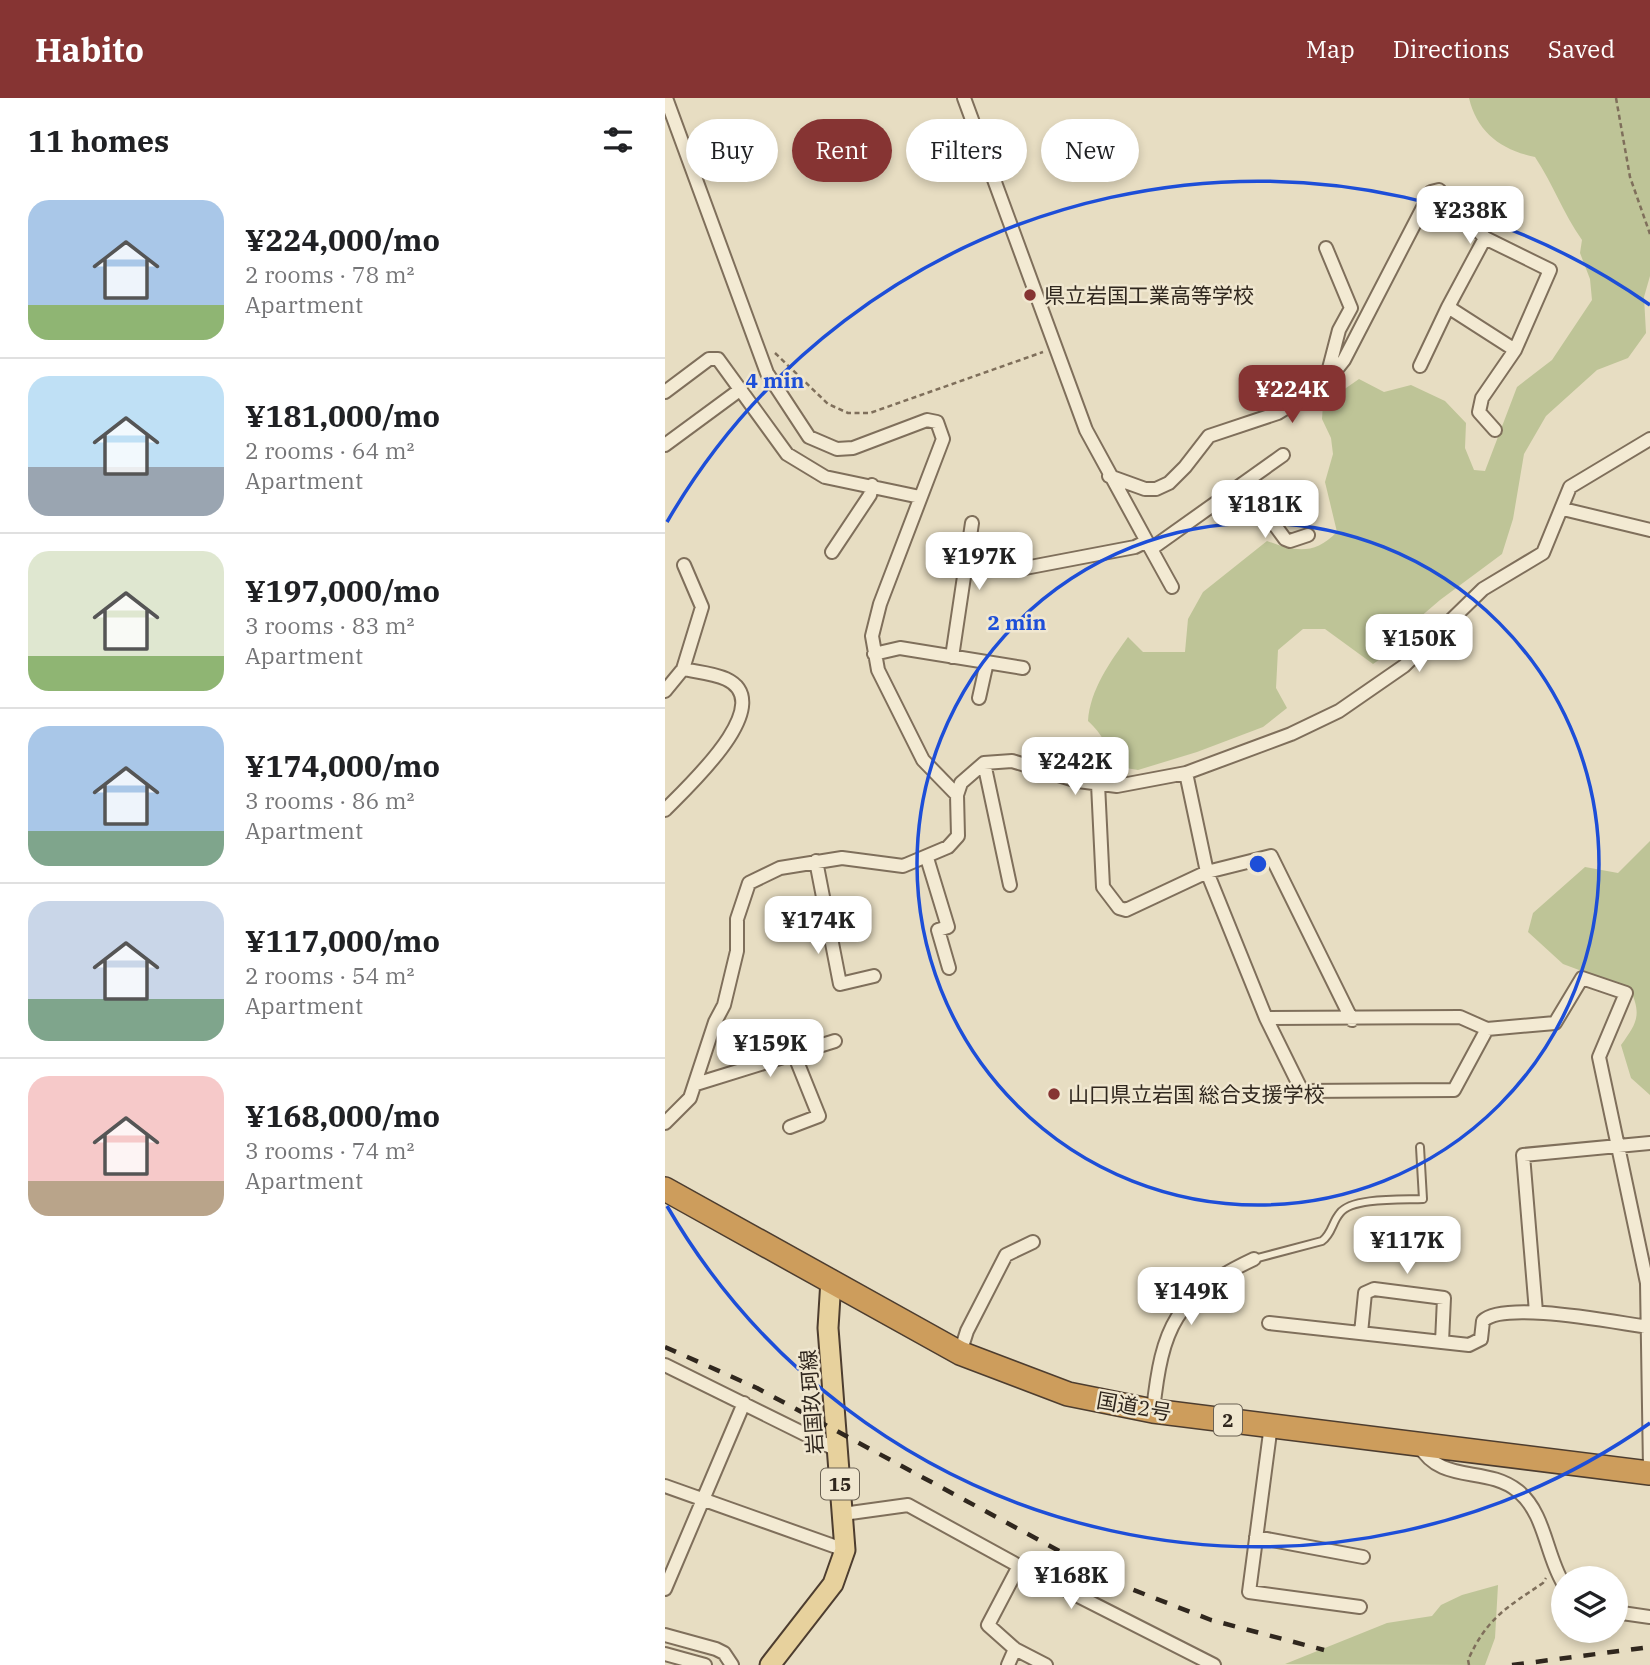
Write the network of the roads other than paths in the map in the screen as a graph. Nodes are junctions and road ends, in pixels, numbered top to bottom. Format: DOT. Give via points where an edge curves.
graph roads {
  1 [pos="666,98"];
  2 [pos="964,98"];
  3 [pos="1485,238"];
  4 [pos="1326,248"];
  5 [pos="1448,307"];
  6 [pos="1515,349"];
  7 [pos="1420,366"];
  8 [pos="1325,384"];
  9 [pos="741,389"];
  10 [pos="665,392"];
  11 [pos="1495,430"];
  12 [pos="1647,444"];
  13 [pos="665,445"];
  14 [pos="1283,455"];
  15 [pos="1109,476"];
  16 [pos="1244,483"];
  17 [pos="872,485"];
  18 [pos="920,497"];
  19 [pos="1563,509"];
  20 [pos="972,523"];
  21 [pos="1650,530"];
  22 [pos="1308,534"];
  23 [pos="1148,545"];
  24 [pos="832,552"];
  25 [pos="684,565"];
  26 [pos="965,567"];
  27 [pos="1172,587"];
  28 [pos="874,654"];
  29 [pos="953,657"];
  30 [pos="987,662"];
  31 [pos="1023,668"];
  32 [pos="683,669"];
  33 [pos="665,691"];
  34 [pos="979,698"];
  35 [pos="984,762"];
  36 [pos="1185,773"];
  37 [pos="1098,784"];
  38 [pos="957,795"];
  39 [pos="665,810"];
  40 [pos="927,858"];
  41 [pos="815,861"];
  42 [pos="1207,872"];
  43 [pos="1010,885"];
  44 [pos="949,968"];
  45 [pos="874,976"];
  46 [pos="1266,1018"];
  47 [pos="1352,1020"];
  48 [pos="1487,1029"];
  49 [pos="835,1041"];
  50 [pos="794,1054"];
  51 [pos="696,1084"];
  52 [pos="665,1123"];
  53 [pos="790,1127"];
  54 [pos="1650,1143"];
  55 [pos="1618,1146"];
  56 [pos="1420,1147"];
  57 [pos="665,1189"];
  58 [pos="1033,1242"];
  59 [pos="1254,1259"];
  60 [pos="831,1280"];
  61 [pos="1536,1312"];
  62 [pos="1649,1321"];
  63 [pos="1269,1323"];
  64 [pos="1361,1333"];
  65 [pos="1442,1342"];
  66 [pos="960,1353"];
  67 [pos="665,1365"];
  68 [pos="744,1403"];
  69 [pos="1153,1410"];
  70 [pos="1271,1425"];
  71 [pos="1419,1445"];
  72 [pos="837,1450"];
  73 [pos="1650,1471"];
  74 [pos="665,1486"];
  75 [pos="704,1500"];
  76 [pos="843,1514"];
  77 [pos="1256,1538"];
  78 [pos="845,1550"];
  79 [pos="1363,1557"];
  80 [pos="1019,1566"];
  81 [pos="1555,1566"];
  82 [pos="665,1589"];
  83 [pos="1360,1607"];
  84 [pos="1628,1614"];
  85 [pos="1650,1617"];
  86 [pos="665,1635"];
  87 [pos="1015,1649"];
  88 [pos="665,1654"];
  89 [pos="698,1664"];
  90 [pos="732,1665"];
  91 [pos="770,1665"];
  92 [pos="1008,1665"];
  93 [pos="1046,1665"];
  94 [pos="1214,1665"];
  1 -- 18 [label="street" via="752,336 784,401 809,437 837,449 853,448 927,420 937,422 943,439"];
  2 -- 15 [label="street" via="1054,348"];
  3 -- 5 [label="street"];
  3 -- 6 [label="street" via="1550,270"];
  3 -- 8 [label="street" via="1439,190 1431,192 1344,360"];
  4 -- 8 [label="street" via="1351,308 1339,330"];
  5 -- 6 [label="street"];
  5 -- 7 [label="street"];
  6 -- 11 [label="street" via="1482,398 1479,412"];
  8 -- 15 [label="street" via="1278,413 1209,436 1177,475 1156,489"];
  9 -- 10 [label="street" via="718,359 709,359"];
  9 -- 13 [label="street"];
  9 -- 17 [label="street" via="787,454 816,474"];
  12 -- 19 [label="street" via="1570,487"];
  14 -- 16 [label="street"];
  15 -- 23 [label="street"];
  16 -- 22 [label="street" via="1285,539"];
  16 -- 23 [label="street"];
  17 -- 18 [label="street"];
  17 -- 24 [label="street"];
  18 -- 28 [label="street" via="880,604 872,636"];
  19 -- 21 [label="street"];
  19 -- 36 [label="street" via="1543,553 1482,589 1404,666 1374,689 1291,734"];
  20 -- 26 [label="street"];
  23 -- 26 [label="street" via="1025,568"];
  23 -- 27 [label="street"];
  25 -- 32 [label="street" via="702,607"];
  26 -- 29 [label="street"];
  28 -- 29 [label="street" via="900,649"];
  28 -- 38 [label="street" via="891,700 923,760"];
  29 -- 30 [label="street"];
  30 -- 31 [label="street"];
  30 -- 34 [label="street"];
  32 -- 33 [label="street"];
  32 -- 39 [label="street" via="727,679 740,696 741,708 736,729 722,750"];
  35 -- 37 [label="street" via="1012,761"];
  35 -- 38 [label="street" via="961,783"];
  35 -- 43 [label="street"];
  36 -- 37 [label="street" via="1117,786"];
  36 -- 42 [label="street"];
  37 -- 42 [label="street" via="1103,887 1119,908 1126,910"];
  38 -- 40 [label="street" via="958,836"];
  40 -- 41 [label="street" via="903,866 842,858"];
  40 -- 44 [label="street" via="948,927 938,930"];
  41 -- 45 [label="street" via="841,984"];
  41 -- 51 [label="street" via="781,868 749,883 737,919 737,951 728,991"];
  42 -- 46 [label="street"];
  42 -- 47 [label="street" via="1271,856"];
  46 -- 47 [label="street"];
  46 -- 48 [label="street" via="1302,1091 1454,1090"];
  47 -- 48 [label="street" via="1459,1017"];
  48 -- 55 [label="street" via="1555,1023 1581,978 1626,993 1599,1057"];
  49 -- 50 [label="street"];
  50 -- 51 [label="street"];
  50 -- 53 [label="street" via="819,1116"];
  51 -- 52 [label="street" via="690,1098"];
  54 -- 55 [label="street"];
  55 -- 61 [label="street" via="1523,1155"];
  55 -- 62 [label="street" via="1647,1283"];
  56 -- 59 [label="lane" via="1423,1199 1349,1206 1322,1241"];
  57 -- 60 [label="highway, 国道2号 / 2"];
  58 -- 66 [label="street" via="1006,1255"];
  59 -- 69 [label="street" via="1207,1283 1168,1330"];
  60 -- 66 [label="highway, 国道2号 / 2"];
  60 -- 72 [label="main road, 岩国玖珂線 / 15" via="828,1328"];
  61 -- 62 [label="street"];
  61 -- 65 [label="street" via="1489,1315 1483,1321 1481,1339 1469,1345"];
  62 -- 73 [label="street"];
  63 -- 64 [label="street"];
  64 -- 65 [label="street"];
  64 -- 65 [label="street" via="1365,1293 1374,1289 1444,1298"];
  66 -- 69 [label="highway, 国道2号 / 2" via="1068,1394"];
  67 -- 68 [label="street"];
  68 -- 72 [label="street"];
  68 -- 75 [label="street"];
  69 -- 70 [label="highway, 国道2号 / 2"];
  70 -- 71 [label="highway, 国道2号 / 2"];
  70 -- 77 [label="street"];
  71 -- 73 [label="highway, 国道2号 / 2"];
  71 -- 81 [label="street" via="1427,1460 1441,1468 1499,1481 1518,1491 1539,1524"];
  72 -- 76 [label="main road, 岩国玖珂線 / 15"];
  74 -- 75 [label="street"];
  75 -- 78 [label="street"];
  75 -- 82 [label="street"];
  76 -- 78 [label="main road, 岩国玖珂線 / 15"];
  76 -- 80 [label="street" via="908,1505"];
  77 -- 79 [label="street"];
  77 -- 83 [label="street" via="1249,1591"];
  78 -- 91 [label="main road, 岩国玖珂線 / 15" via="833,1584"];
  80 -- 87 [label="street" via="988,1625"];
  80 -- 94 [label="street"];
  84 -- 85 [label="street"];
  86 -- 90 [label="street" via="716,1649"];
  87 -- 92 [label="street"];
  87 -- 93 [label="street"];
  88 -- 89 [label="street"];
}
